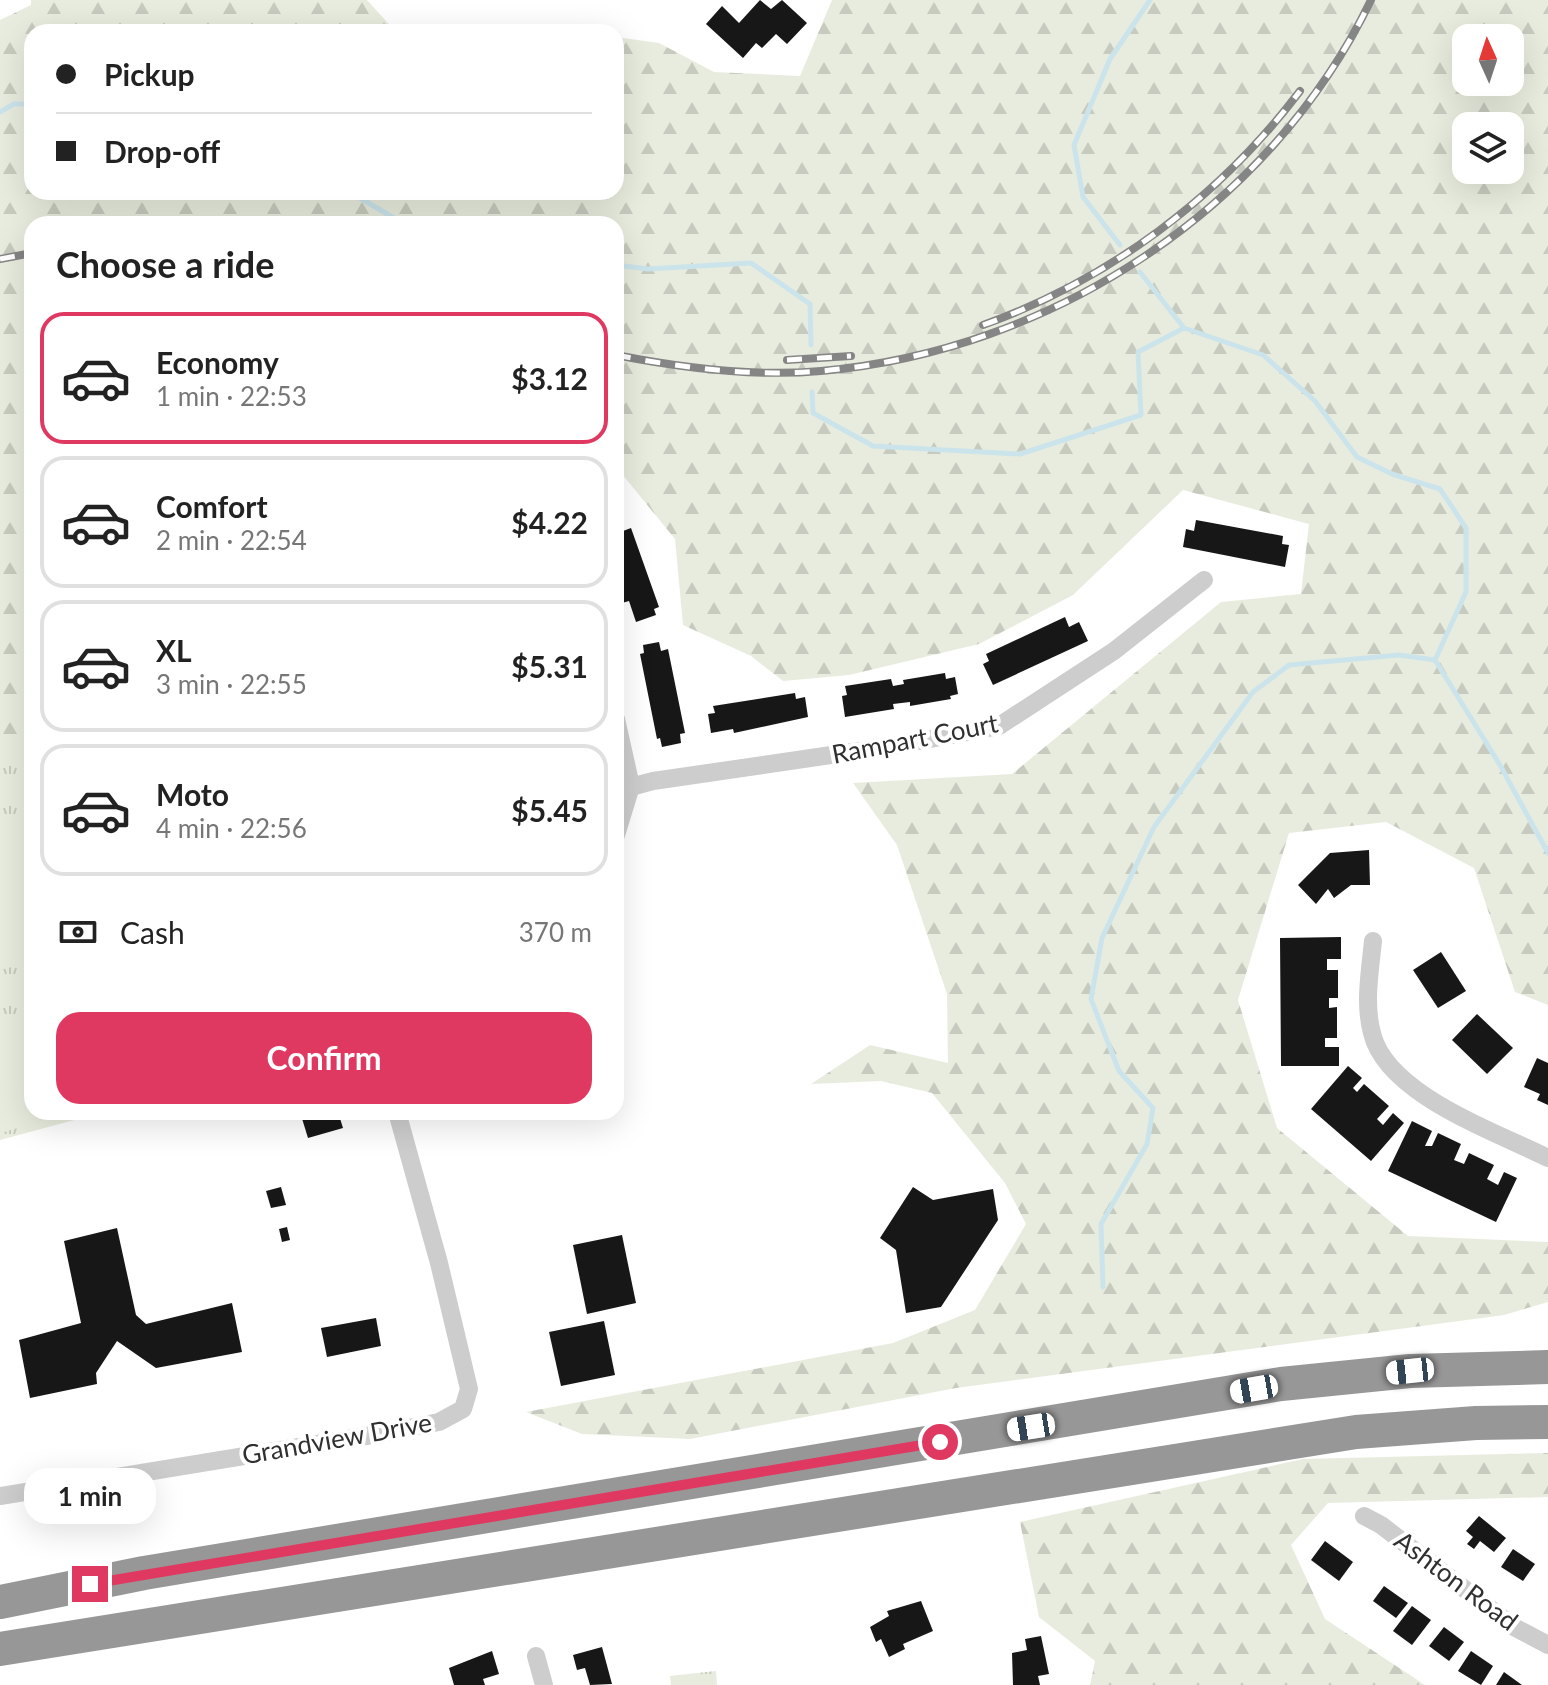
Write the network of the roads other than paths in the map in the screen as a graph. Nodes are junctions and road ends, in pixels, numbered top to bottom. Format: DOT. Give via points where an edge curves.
graph roads {
  1 [pos="1204,580"];
  2 [pos="624,789"];
  3 [pos="1373,941"];
  4 [pos="399,1120"];
  5 [pos="1548,1158"];
  6 [pos="1548,1367"];
  7 [pos="1548,1422"];
  8 [pos="0,1496"];
  9 [pos="1364,1516"];
  10 [pos="0,1602"];
  11 [pos="284,1603"];
  12 [pos="1548,1645"];
  13 [pos="0,1649"];
  14 [pos="536,1656"];
  15 [pos="0,1669"];
  16 [pos="544,1685"];
  1 -- 2 [label="street, Rampart Court" via="1114,651 999,726"];
  3 -- 5 [label="street" via="1368,1011 1372,1035 1387,1064 1433,1100"];
  4 -- 8 [label="street, Grandview Drive" via="469,1389 463,1409 439,1422 372,1435"];
  6 -- 10 [label="highway" via="1410,1371 1281,1384 144,1573"];
  7 -- 11 [label="highway" via="1356,1432"];
  9 -- 12 [label="street, Ashton Road" via="1514,1627"];
  11 -- 13 [label="highway"];
  11 -- 15 [label="highway" via="161,1638"];
  14 -- 16 [label="street"];
}
